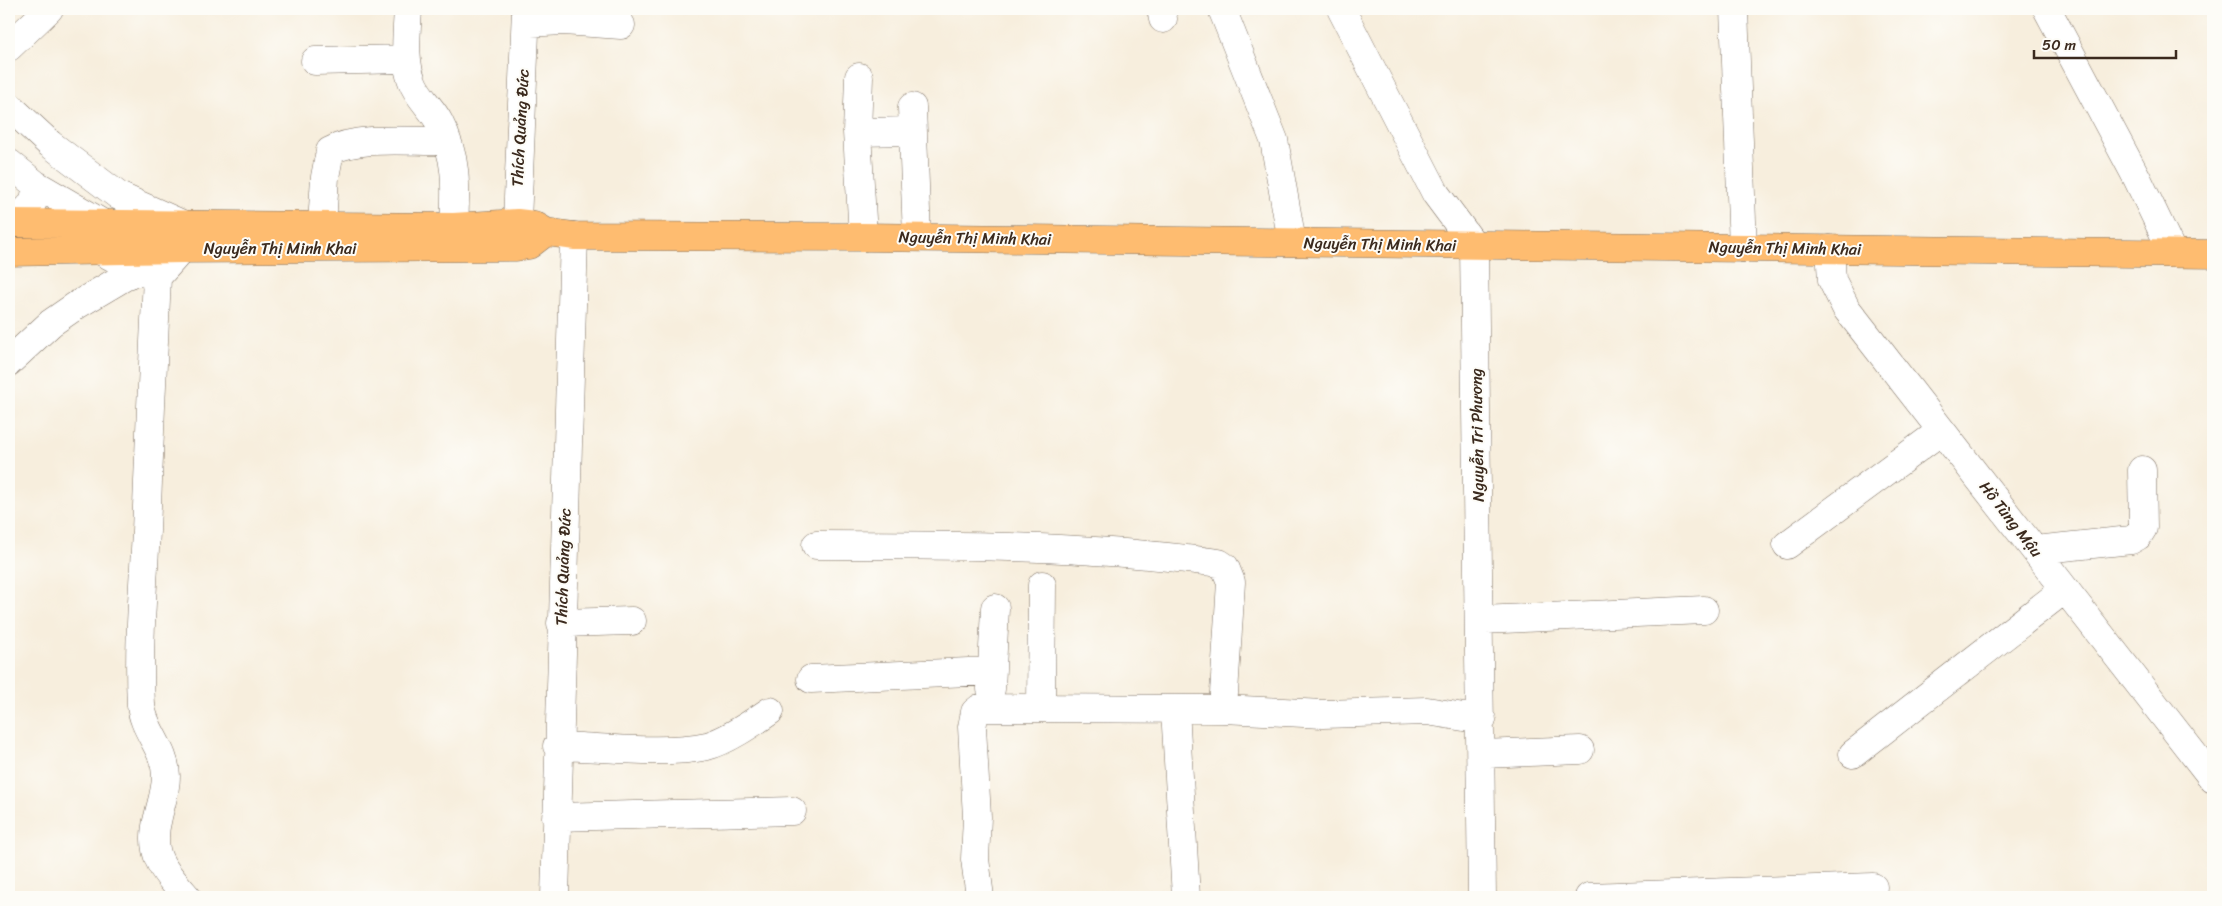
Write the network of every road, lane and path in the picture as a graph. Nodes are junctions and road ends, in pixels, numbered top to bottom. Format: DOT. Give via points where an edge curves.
graph roads {
  1 [pos="49,9"];
  2 [pos="408,9"];
  3 [pos="1222,9"];
  4 [pos="1341,9"];
  5 [pos="1734,9"];
  6 [pos="2047,9"];
  7 [pos="526,16"];
  8 [pos="621,24"];
  9 [pos="9,47"];
  10 [pos="406,59"];
  11 [pos="315,61"];
  12 [pos="859,77"];
  13 [pos="9,106"];
  14 [pos="857,132"];
  15 [pos="447,141"];
  16 [pos="9,163"];
  17 [pos="35,184"];
  18 [pos="9,222"];
  19 [pos="102,223"];
  20 [pos="322,225"];
  21 [pos="454,227"];
  22 [pos="517,235"];
  23 [pos="182,236"];
  24 [pos="574,236"];
  25 [pos="863,237"];
  26 [pos="917,237"];
  27 [pos="1292,242"];
  28 [pos="1474,245"];
  29 [pos="1743,248"];
  30 [pos="1830,249"];
  31 [pos="9,252"];
  32 [pos="103,252"];
  33 [pos="2172,253"];
  34 [pos="2213,254"];
  35 [pos="147,274"];
  36 [pos="9,362"];
  37 [pos="1941,431"];
  38 [pos="2142,470"];
  39 [pos="816,545"];
  40 [pos="1787,545"];
  41 [pos="2035,550"];
  42 [pos="1042,584"];
  43 [pos="2065,589"];
  44 [pos="995,608"];
  45 [pos="1704,610"];
  46 [pos="1480,620"];
  47 [pos="632,621"];
  48 [pos="561,623"];
  49 [pos="992,671"];
  50 [pos="811,679"];
  51 [pos="990,708"];
  52 [pos="1041,708"];
  53 [pos="1175,709"];
  54 [pos="1223,709"];
  55 [pos="770,710"];
  56 [pos="1482,720"];
  57 [pos="557,746"];
  58 [pos="1580,750"];
  59 [pos="1482,754"];
  60 [pos="1853,754"];
  61 [pos="2208,762"];
  62 [pos="792,811"];
  63 [pos="556,816"];
  64 [pos="1873,887"];
  65 [pos="187,897"];
  66 [pos="554,897"];
  67 [pos="980,897"];
  68 [pos="1186,897"];
  69 [pos="1482,897"];
  70 [pos="1590,897"];
  1 -- 9 [label="street"];
  2 -- 10 [label="street"];
  3 -- 27 [label="street" via="1274,140"];
  4 -- 28 [label="street" via="1436,194"];
  5 -- 29 [label="street"];
  6 -- 33 [label="street" via="2147,197"];
  7 -- 8 [label="street"];
  7 -- 22 [label="street, Thích Quảng Đức"];
  10 -- 11 [label="street"];
  10 -- 15 [label="street" via="412,82 439,122"];
  12 -- 14 [label="street"];
  13 -- 23 [label="street" via="50,144 119,196"];
  14 -- 25 [label="street"];
  14 -- 26 [label="street" via="912,119"];
  15 -- 20 [label="street" via="360,142 344,144 330,151"];
  15 -- 21 [label="street" via="453,154 457,180"];
  16 -- 17 [label="street"];
  17 -- 18 [label="street" via="37,194 33,204"];
  17 -- 19 [label="street"];
  18 -- 19 [label="main road, Nguyễn Thị Minh Khai"];
  19 -- 23 [label="main road, Nguyễn Thị Minh Khai"];
  19 -- 32 [label="street"];
  20 -- 21 [label="main road, Nguyễn Thị Minh Khai"];
  20 -- 23 [label="main road, Nguyễn Thị Minh Khai"];
  21 -- 22 [label="main road, Nguyễn Thị Minh Khai"];
  22 -- 23 [label="main road, Nguyễn Thị Minh Khai"];
  22 -- 24 [label="main road, Nguyễn Thị Minh Khai" via="534,225 546,232"];
  23 -- 32 [label="main road, Nguyễn Thị Minh Khai"];
  23 -- 35 [label="street"];
  24 -- 25 [label="main road, Nguyễn Thị Minh Khai"];
  24 -- 48 [label="street, Thích Quảng Đức"];
  25 -- 26 [label="main road, Nguyễn Thị Minh Khai"];
  26 -- 27 [label="main road, Nguyễn Thị Minh Khai"];
  27 -- 28 [label="main road, Nguyễn Thị Minh Khai"];
  28 -- 29 [label="main road, Nguyễn Thị Minh Khai"];
  28 -- 46 [label="street, Nguyễn Tri Phương"];
  29 -- 30 [label="main road, Nguyễn Thị Minh Khai"];
  30 -- 33 [label="main road, Nguyễn Thị Minh Khai"];
  30 -- 37 [label="street, Hồ Tùng Mậu" via="1832,280 1838,296"];
  31 -- 32 [label="main road, Nguyễn Thị Minh Khai"];
  32 -- 35 [label="street"];
  33 -- 34 [label="main road, Nguyễn Thị Minh Khai"];
  35 -- 36 [label="street" via="77,305 51,323"];
  35 -- 65 [label="street" via="140,643 142,708 166,775 154,836 155,849 165,873"];
  37 -- 40 [label="street"];
  37 -- 41 [label="street, Hồ Tùng Mậu"];
  38 -- 41 [label="street" via="2142,528 2138,536 2131,540"];
  39 -- 54 [label="street" via="1070,549 1219,563 1225,567 1231,582"];
  41 -- 43 [label="street, Hồ Tùng Mậu"];
  42 -- 52 [label="street"];
  43 -- 60 [label="street"];
  43 -- 61 [label="street, Hồ Tùng Mậu"];
  44 -- 49 [label="street"];
  45 -- 46 [label="street"];
  46 -- 56 [label="street, Nguyễn Tri Phương"];
  47 -- 48 [label="street"];
  48 -- 57 [label="street, Thích Quảng Đức"];
  49 -- 50 [label="street"];
  49 -- 51 [label="street"];
  51 -- 52 [label="street"];
  51 -- 67 [label="street" via="980,708 975,712 972,727 977,817 975,859"];
  52 -- 53 [label="street"];
  53 -- 54 [label="street"];
  53 -- 68 [label="street"];
  54 -- 56 [label="street" via="1323,714 1427,711"];
  55 -- 57 [label="street" via="753,723 709,745 681,749"];
  56 -- 59 [label="street, Nguyễn Tri Phương"];
  57 -- 63 [label="street, Thích Quảng Đức"];
  58 -- 59 [label="street"];
  59 -- 69 [label="street, Nguyễn Tri Phương"];
  62 -- 63 [label="street"];
  63 -- 66 [label="street, Thích Quảng Đức"];
  64 -- 70 [label="street"];
}
